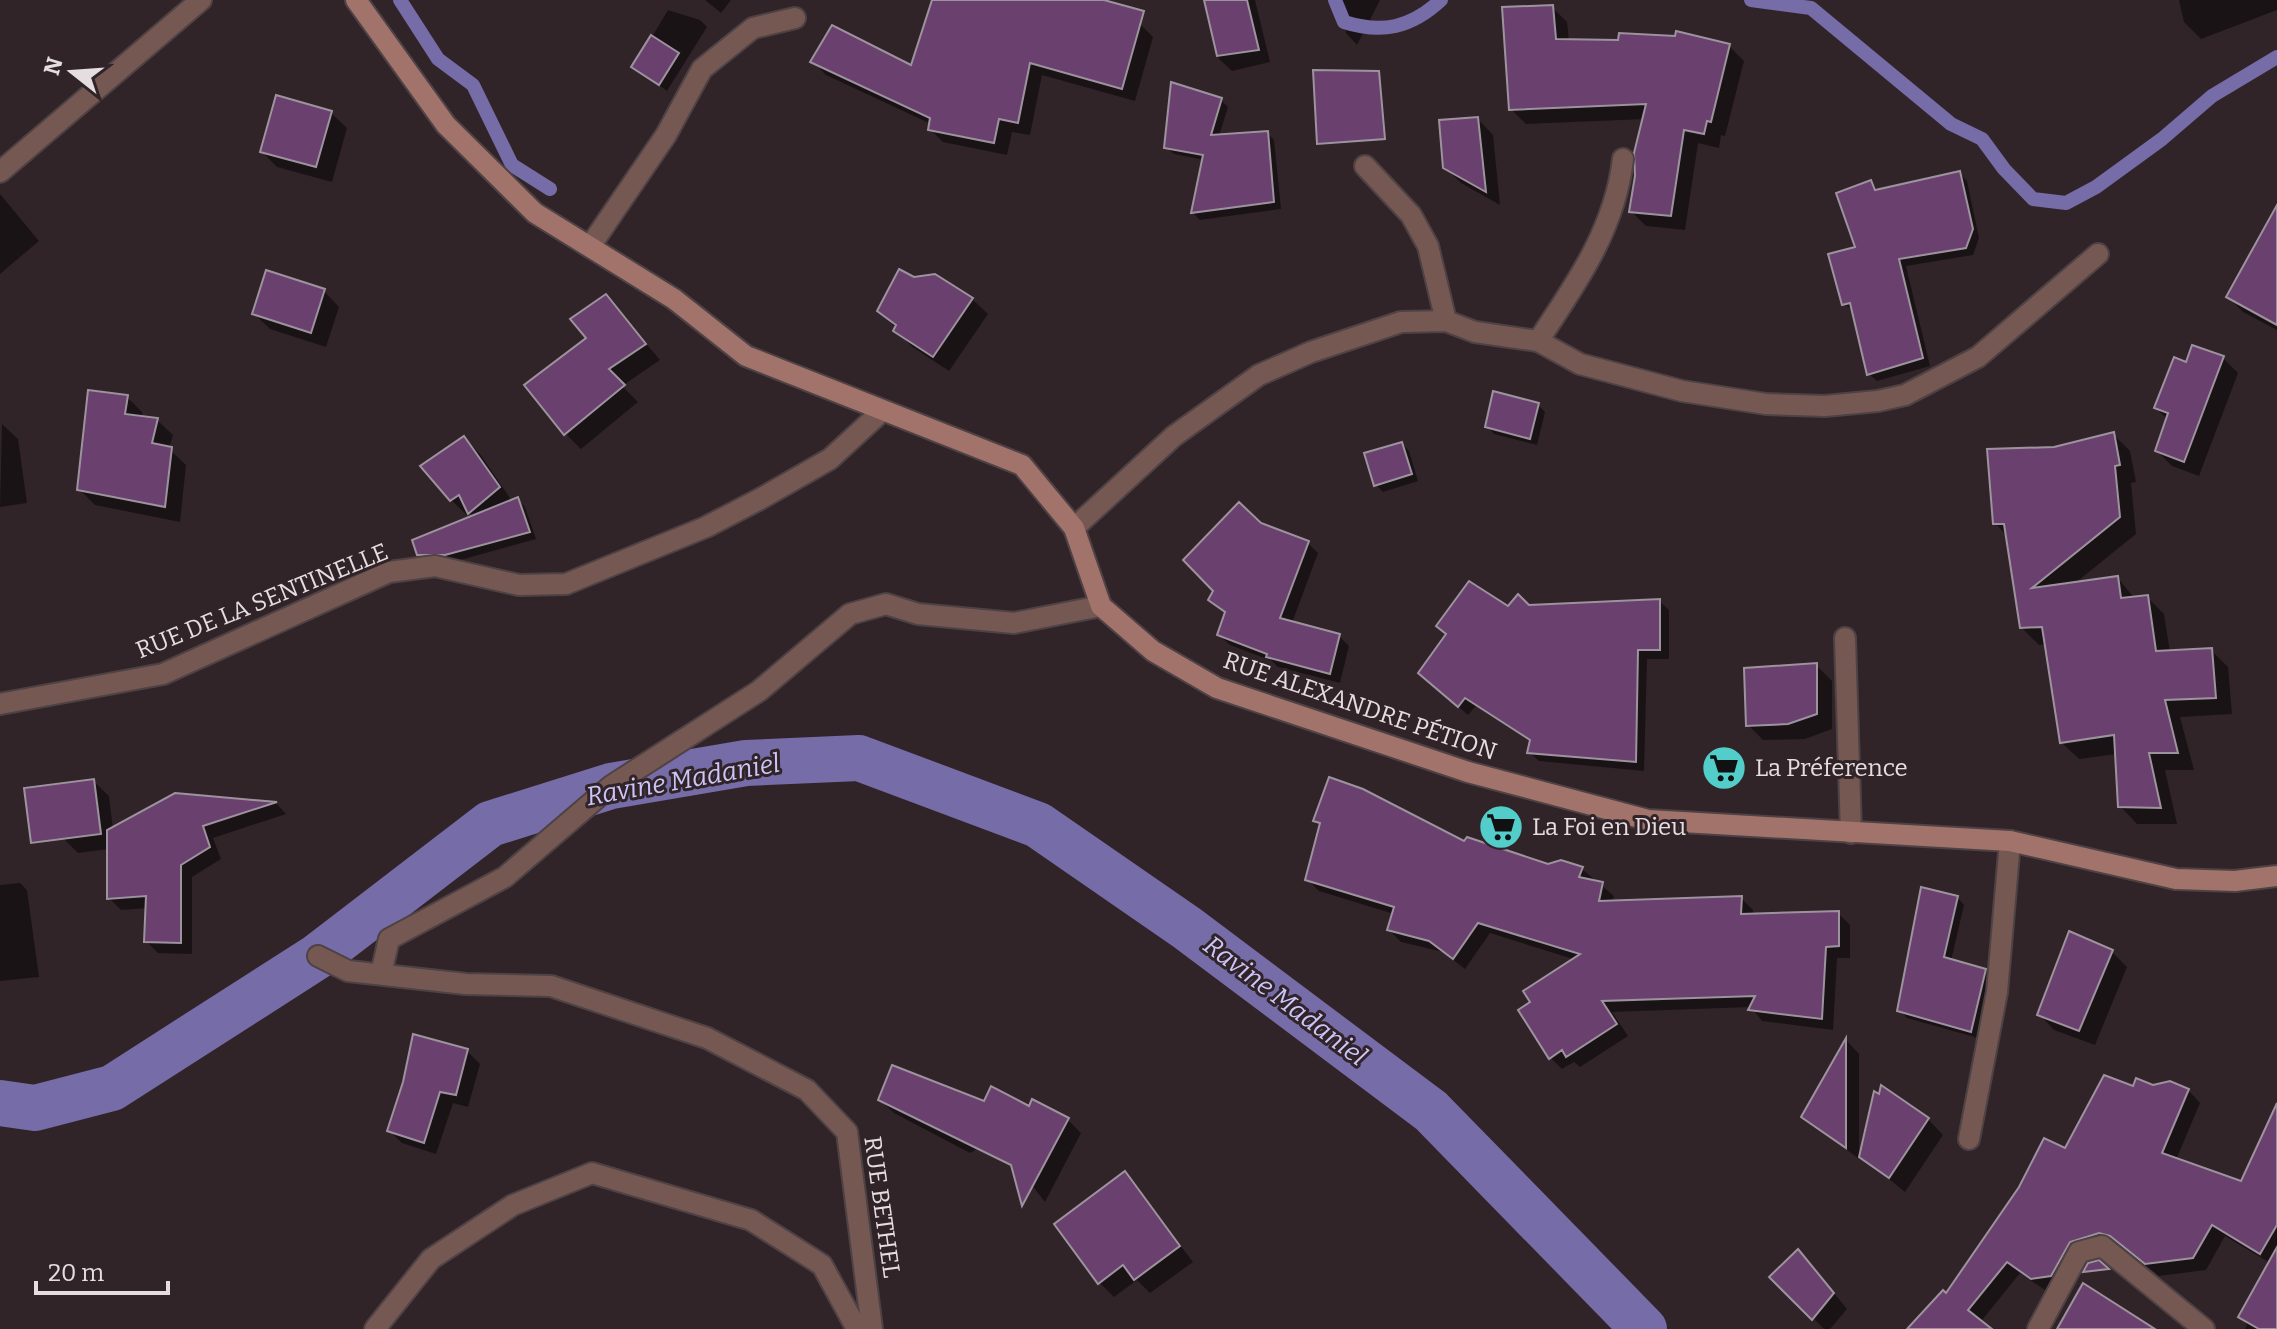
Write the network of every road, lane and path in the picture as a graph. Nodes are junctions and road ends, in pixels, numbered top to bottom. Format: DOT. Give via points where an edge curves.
graph roads {
  1 [pos="201,0"];
  2 [pos="356,0"];
  3 [pos="795,18"];
  4 [pos="1623,159"];
  5 [pos="1365,166"];
  6 [pos="0,172"];
  7 [pos="591,245"];
  8 [pos="2098,254"];
  9 [pos="1446,321"];
  10 [pos="1538,341"];
  11 [pos="881,412"];
  12 [pos="1074,528"];
  13 [pos="1101,606"];
  14 [pos="1845,638"];
  15 [pos="0,704"];
  16 [pos="1851,833"];
  17 [pos="2010,841"];
  18 [pos="2277,876"];
  19 [pos="318,956"];
  20 [pos="381,974"];
  21 [pos="1969,1139"];
  22 [pos="375,1329"];
  23 [pos="857,1329"];
  24 [pos="872,1329"];
  25 [pos="2038,1329"];
  26 [pos="2204,1329"];
  1 -- 6 [label="street"];
  2 -- 7 [label="street" via="446,125 535,213"];
  3 -- 7 [label="street" via="753,28 702,69 666,135"];
  4 -- 10 [label="street" via="1620,191 1591,261"];
  5 -- 9 [label="street" via="1411,215 1428,246"];
  7 -- 11 [label="street" via="674,299 746,356"];
  8 -- 10 [label="street" via="1978,357 1905,395 1878,401 1766,404 1682,391 1580,364"];
  9 -- 10 [label="street" via="1475,332"];
  9 -- 12 [label="street" via="1401,322 1259,375 1174,436"];
  11 -- 12 [label="street" via="1022,465"];
  11 -- 15 [label="street, RUE DE LA SENTINELLE" via="830,459 760,499 566,584 519,585 435,566 389,572 163,674"];
  12 -- 13 [label="street"];
  13 -- 16 [label="street, RUE ALEXANDRE PÉTION" via="1153,651 1217,688 1468,772 1648,820"];
  13 -- 20 [label="street" via="1014,623 918,614 886,604 850,614 759,691 611,786 505,877 389,939"];
  14 -- 16 [label="street"];
  16 -- 17 [label="street, RUE ALEXANDRE PÉTION"];
  17 -- 18 [label="street, RUE ALEXANDRE PÉTION" via="2176,879"];
  17 -- 21 [label="street" via="1997,992"];
  19 -- 20 [label="street, RUE BETHEL" via="348,971"];
  20 -- 24 [label="street, RUE BETHEL" via="551,986 707,1038 807,1090 847,1132"];
  22 -- 23 [label="street" via="431,1259 513,1205 592,1173 751,1220 822,1265"];
  25 -- 26 [label="street" via="2079,1252 2102,1246"];
}
